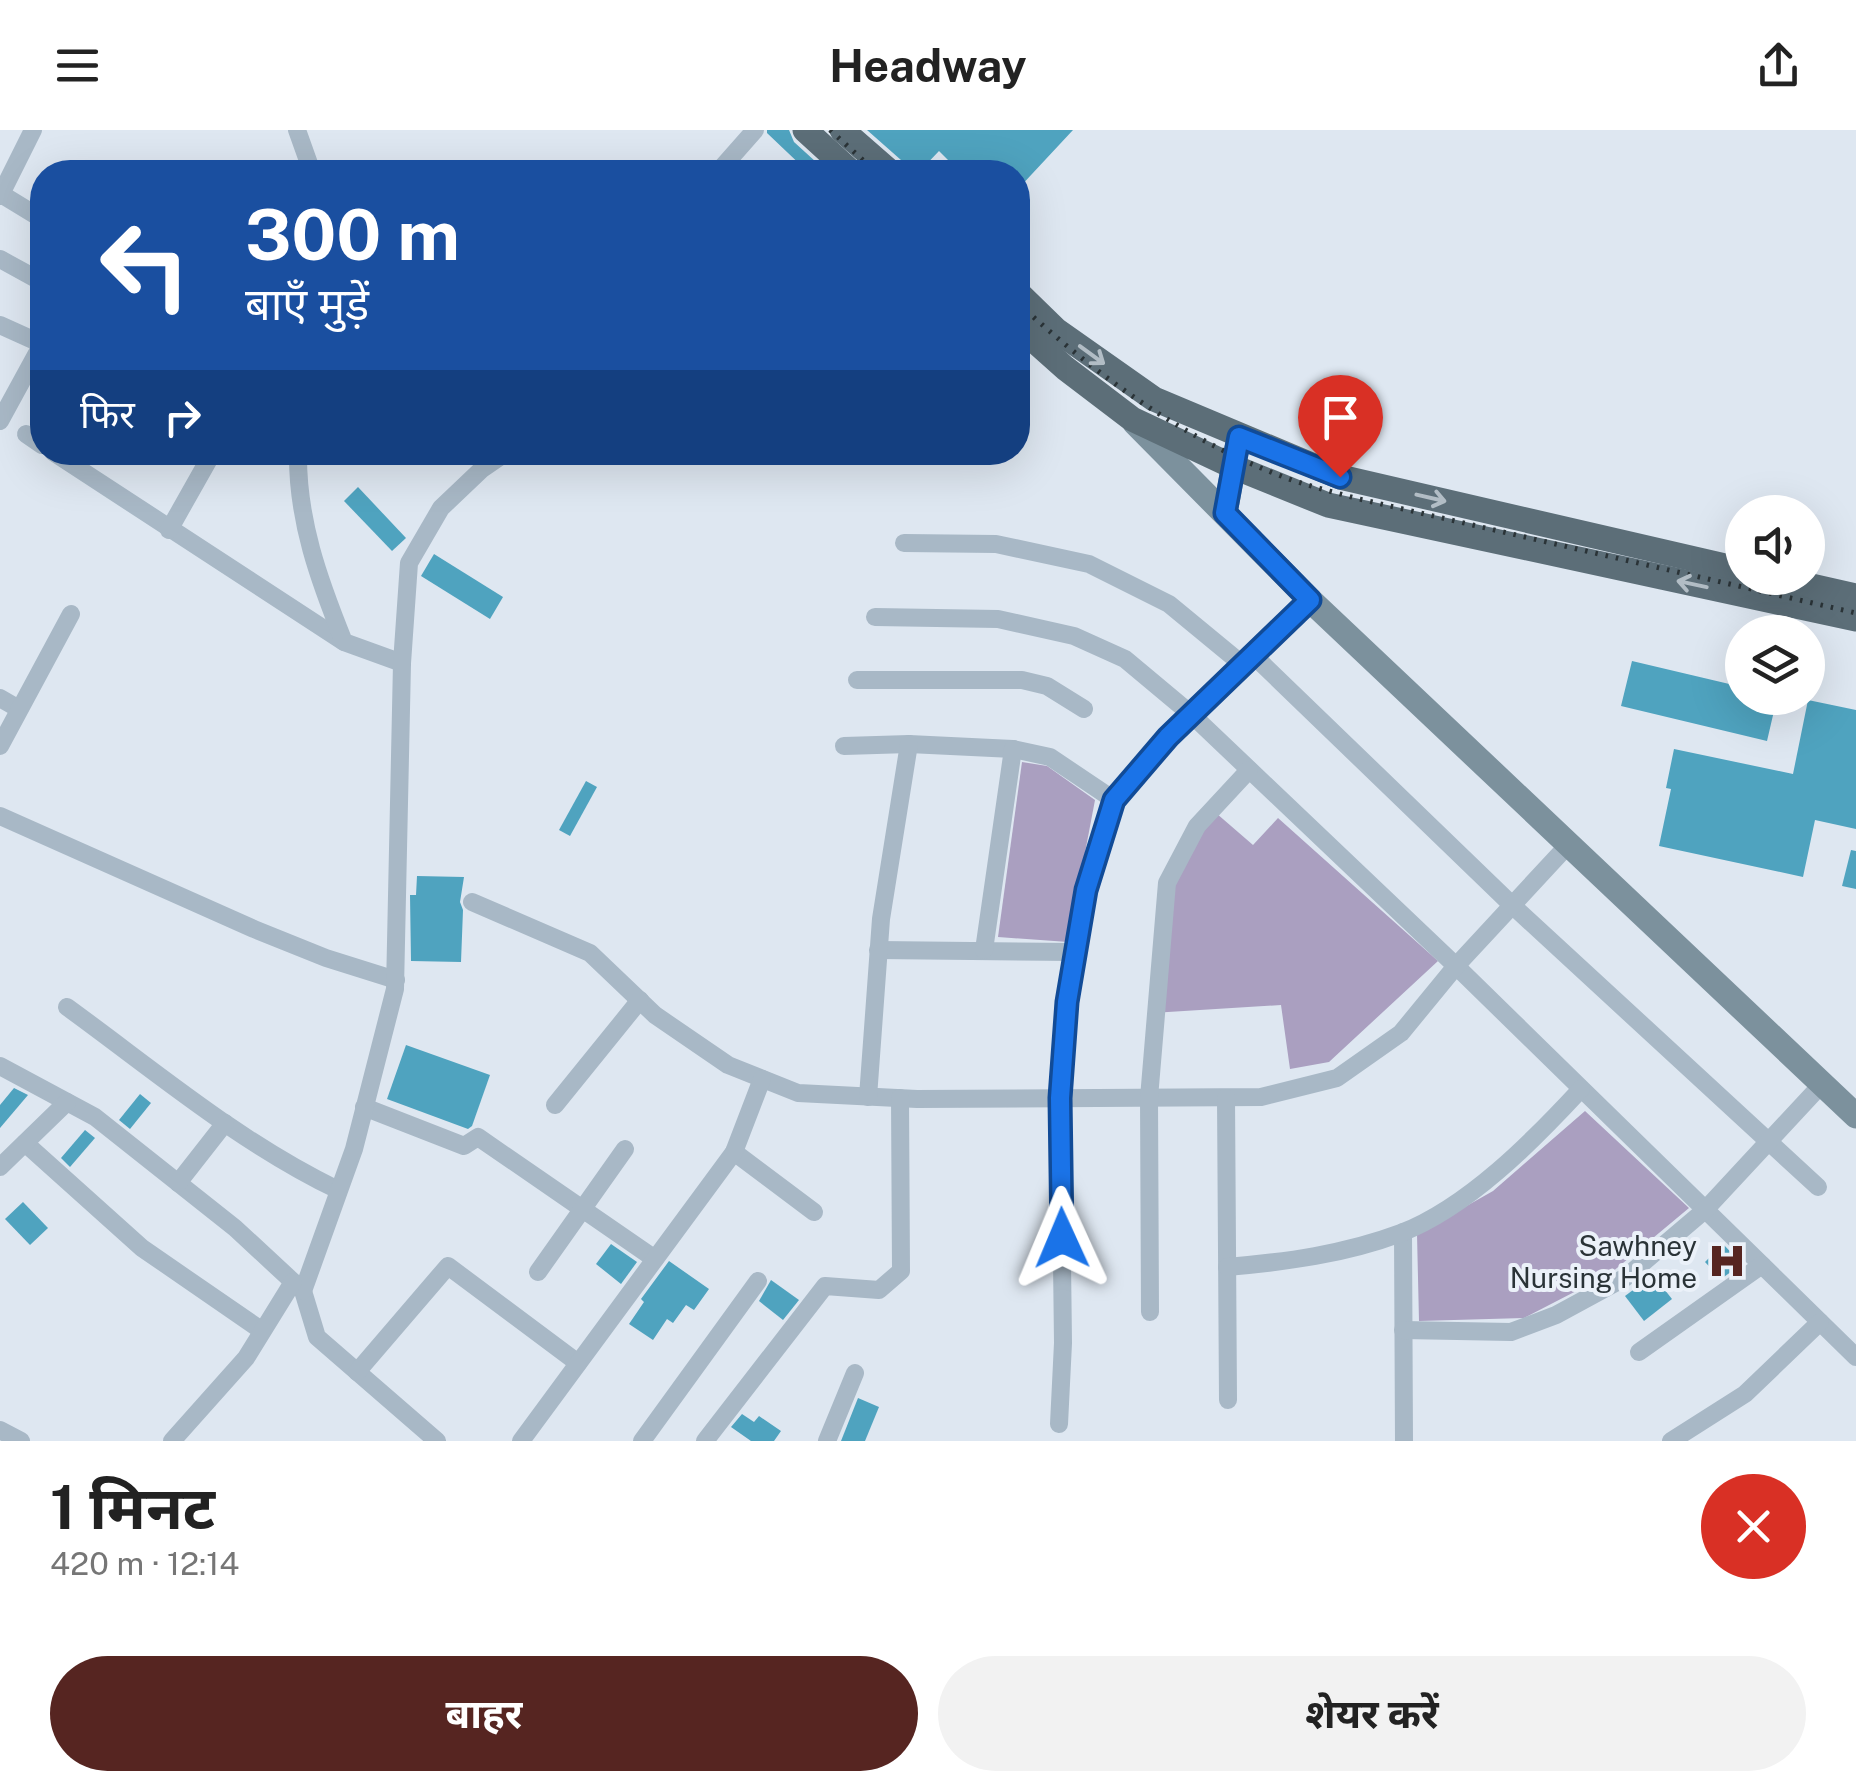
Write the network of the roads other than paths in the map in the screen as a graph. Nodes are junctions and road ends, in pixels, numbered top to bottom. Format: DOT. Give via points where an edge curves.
graph roads {
  1 [pos="33,130"];
  2 [pos="298,130"];
  3 [pos="755,130"];
  4 [pos="805,130"];
  5 [pos="842,130"];
  6 [pos="308,160"];
  7 [pos="729,160"];
  8 [pos="838,160"];
  9 [pos="876,160"];
  10 [pos="1,195"];
  11 [pos="30,211"];
  12 [pos="0,259"];
  13 [pos="30,275"];
  14 [pos="1030,305"];
  15 [pos="0,325"];
  16 [pos="1030,337"];
  17 [pos="30,339"];
  18 [pos="30,366"];
  19 [pos="1132,419"];
  20 [pos="0,420"];
  21 [pos="26,434"];
  22 [pos="30,437"];
  23 [pos="1239,437"];
  24 [pos="73,465"];
  25 [pos="206,465"];
  26 [pos="299,465"];
  27 [pos="488,465"];
  28 [pos="1234,467"];
  29 [pos="1225,513"];
  30 [pos="169,530"];
  31 [pos="904,543"];
  32 [pos="1725,566"];
  33 [pos="1825,589"];
  34 [pos="1856,596"];
  35 [pos="1310,600"];
  36 [pos="71,614"];
  37 [pos="875,617"];
  38 [pos="1856,619"];
  39 [pos="344,642"];
  40 [pos="1248,660"];
  41 [pos="402,664"];
  42 [pos="857,680"];
  43 [pos="0,698"];
  44 [pos="1084,708"];
  45 [pos="20,709"];
  46 [pos="1192,715"];
  47 [pos="909,744"];
  48 [pos="0,746"];
  49 [pos="844,746"];
  50 [pos="1012,750"];
  51 [pos="1249,770"];
  52 [pos="1114,800"];
  53 [pos="0,816"];
  54 [pos="1569,844"];
  55 [pos="472,902"];
  56 [pos="1513,906"];
  57 [pos="878,950"];
  58 [pos="984,950"];
  59 [pos="1074,952"];
  60 [pos="1456,966"];
  61 [pos="396,980"];
  62 [pos="640,1000"];
  63 [pos="66,1007"];
  64 [pos="0,1066"];
  65 [pos="762,1078"];
  66 [pos="1822,1084"];
  67 [pos="1581,1089"];
  68 [pos="868,1096"];
  69 [pos="900,1098"];
  70 [pos="1060,1098"];
  71 [pos="1149,1098"];
  72 [pos="1226,1098"];
  73 [pos="67,1102"];
  74 [pos="555,1105"];
  75 [pos="364,1107"];
  76 [pos="1856,1116"];
  77 [pos="225,1123"];
  78 [pos="1769,1140"];
  79 [pos="24,1143"];
  80 [pos="625,1148"];
  81 [pos="734,1152"];
  82 [pos="0,1167"];
  83 [pos="178,1183"];
  84 [pos="1818,1187"];
  85 [pos="338,1190"];
  86 [pos="582,1209"];
  87 [pos="1705,1210"];
  88 [pos="814,1212"];
  89 [pos="1403,1232"];
  90 [pos="655,1260"];
  91 [pos="1762,1265"];
  92 [pos="1227,1267"];
  93 [pos="538,1272"];
  94 [pos="758,1281"];
  95 [pos="298,1287"];
  96 [pos="1150,1312"];
  97 [pos="1820,1322"];
  98 [pos="261,1330"];
  99 [pos="1404,1330"];
  100 [pos="1639,1352"];
  101 [pos="1856,1358"];
  102 [pos="578,1363"];
  103 [pos="357,1372"];
  104 [pos="855,1372"];
  105 [pos="1228,1400"];
  106 [pos="1059,1424"];
  107 [pos="0,1430"];
  108 [pos="21,1441"];
  109 [pos="172,1441"];
  110 [pos="437,1441"];
  111 [pos="521,1441"];
  112 [pos="642,1441"];
  113 [pos="705,1441"];
  114 [pos="827,1441"];
  115 [pos="1404,1441"];
  116 [pos="1671,1441"];
  1 -- 10 [label="street"];
  2 -- 6 [label="street"];
  3 -- 7 [label="street"];
  4 -- 8 [label="main road"];
  5 -- 9 [label="main road"];
  10 -- 11 [label="street"];
  12 -- 13 [label="street"];
  14 -- 23 [label="main road, one-way" via="1154,399"];
  15 -- 17 [label="street"];
  16 -- 19 [label="main road"];
  18 -- 20 [label="street"];
  19 -- 28 [label="main road"];
  19 -- 29 [label="main road"];
  21 -- 22 [label="street"];
  23 -- 28 [label="main road"];
  23 -- 32 [label="main road, one-way" via="1340,477"];
  24 -- 30 [label="street"];
  25 -- 30 [label="street"];
  26 -- 39 [label="street" via="303,525"];
  27 -- 41 [label="street" via="441,508 410,563"];
  28 -- 29 [label="main road"];
  38 -- 28 [label="main road, one-way" via="1328,505"];
  29 -- 35 [label="main road"];
  30 -- 39 [label="street"];
  31 -- 40 [label="street" via="996,544 1089,564 1170,604"];
  33 -- 34 [label="main road"];
  35 -- 40 [label="street"];
  35 -- 54 [label="main road"];
  36 -- 45 [label="street"];
  37 -- 46 [label="street" via="998,618 1074,636 1124,659"];
  39 -- 41 [label="street"];
  40 -- 46 [label="street"];
  40 -- 56 [label="street"];
  41 -- 61 [label="street"];
  42 -- 44 [label="street" via="1022,680 1048,686"];
  43 -- 45 [label="street"];
  45 -- 48 [label="street"];
  46 -- 51 [label="street"];
  46 -- 52 [label="street"];
  47 -- 49 [label="street"];
  47 -- 50 [label="street"];
  47 -- 57 [label="street"];
  50 -- 52 [label="street" via="1050,757"];
  50 -- 58 [label="street"];
  51 -- 60 [label="street"];
  51 -- 71 [label="street" via="1197,826 1167,883"];
  52 -- 59 [label="street"];
  53 -- 61 [label="street" via="254,929"];
  54 -- 56 [label="street"];
  54 -- 66 [label="main road"];
  55 -- 62 [label="street" via="590,952"];
  56 -- 60 [label="street"];
  56 -- 78 [label="street"];
  57 -- 58 [label="street"];
  57 -- 68 [label="street"];
  58 -- 59 [label="street"];
  59 -- 70 [label="street"];
  60 -- 67 [label="street"];
  60 -- 72 [label="street" via="1401,1033 1337,1078 1261,1098"];
  61 -- 75 [label="street"];
  62 -- 65 [label="street" via="728,1065"];
  62 -- 74 [label="street"];
  63 -- 77 [label="street"];
  64 -- 73 [label="street"];
  65 -- 68 [label="street" via="798,1092"];
  65 -- 81 [label="street"];
  66 -- 76 [label="main road"];
  66 -- 78 [label="street"];
  67 -- 87 [label="street"];
  67 -- 89 [label="street" via="1472,1191"];
  68 -- 69 [label="street"];
  69 -- 70 [label="street"];
  69 -- 113 [label="street" via="901,1271 879,1290 825,1286"];
  70 -- 71 [label="street"];
  70 -- 106 [label="street"];
  71 -- 72 [label="street"];
  71 -- 96 [label="street"];
  72 -- 92 [label="street"];
  73 -- 79 [label="street"];
  73 -- 83 [label="street" via="95,1116"];
  75 -- 85 [label="street"];
  75 -- 86 [label="street" via="464,1146 478,1138"];
  77 -- 83 [label="street"];
  77 -- 85 [label="street"];
  78 -- 84 [label="street"];
  78 -- 87 [label="street"];
  79 -- 82 [label="street"];
  79 -- 98 [label="street" via="142,1248"];
  80 -- 86 [label="street"];
  81 -- 88 [label="street"];
  81 -- 90 [label="street"];
  83 -- 95 [label="street"];
  85 -- 95 [label="street"];
  86 -- 90 [label="street"];
  86 -- 93 [label="street"];
  87 -- 91 [label="street"];
  87 -- 99 [label="street" via="1626,1277 1556,1315 1510,1332"];
  89 -- 92 [label="street" via="1305,1260"];
  89 -- 99 [label="street"];
  90 -- 102 [label="street"];
  91 -- 97 [label="street"];
  91 -- 100 [label="street"];
  92 -- 105 [label="street"];
  94 -- 112 [label="street"];
  95 -- 98 [label="street"];
  95 -- 103 [label="street" via="317,1337"];
  97 -- 101 [label="street"];
  97 -- 116 [label="street" via="1745,1394"];
  98 -- 109 [label="street" via="246,1358"];
  99 -- 115 [label="street"];
  102 -- 103 [label="street" via="448,1266"];
  102 -- 111 [label="street"];
  103 -- 110 [label="street"];
  104 -- 114 [label="street"];
  107 -- 108 [label="street"];
}
